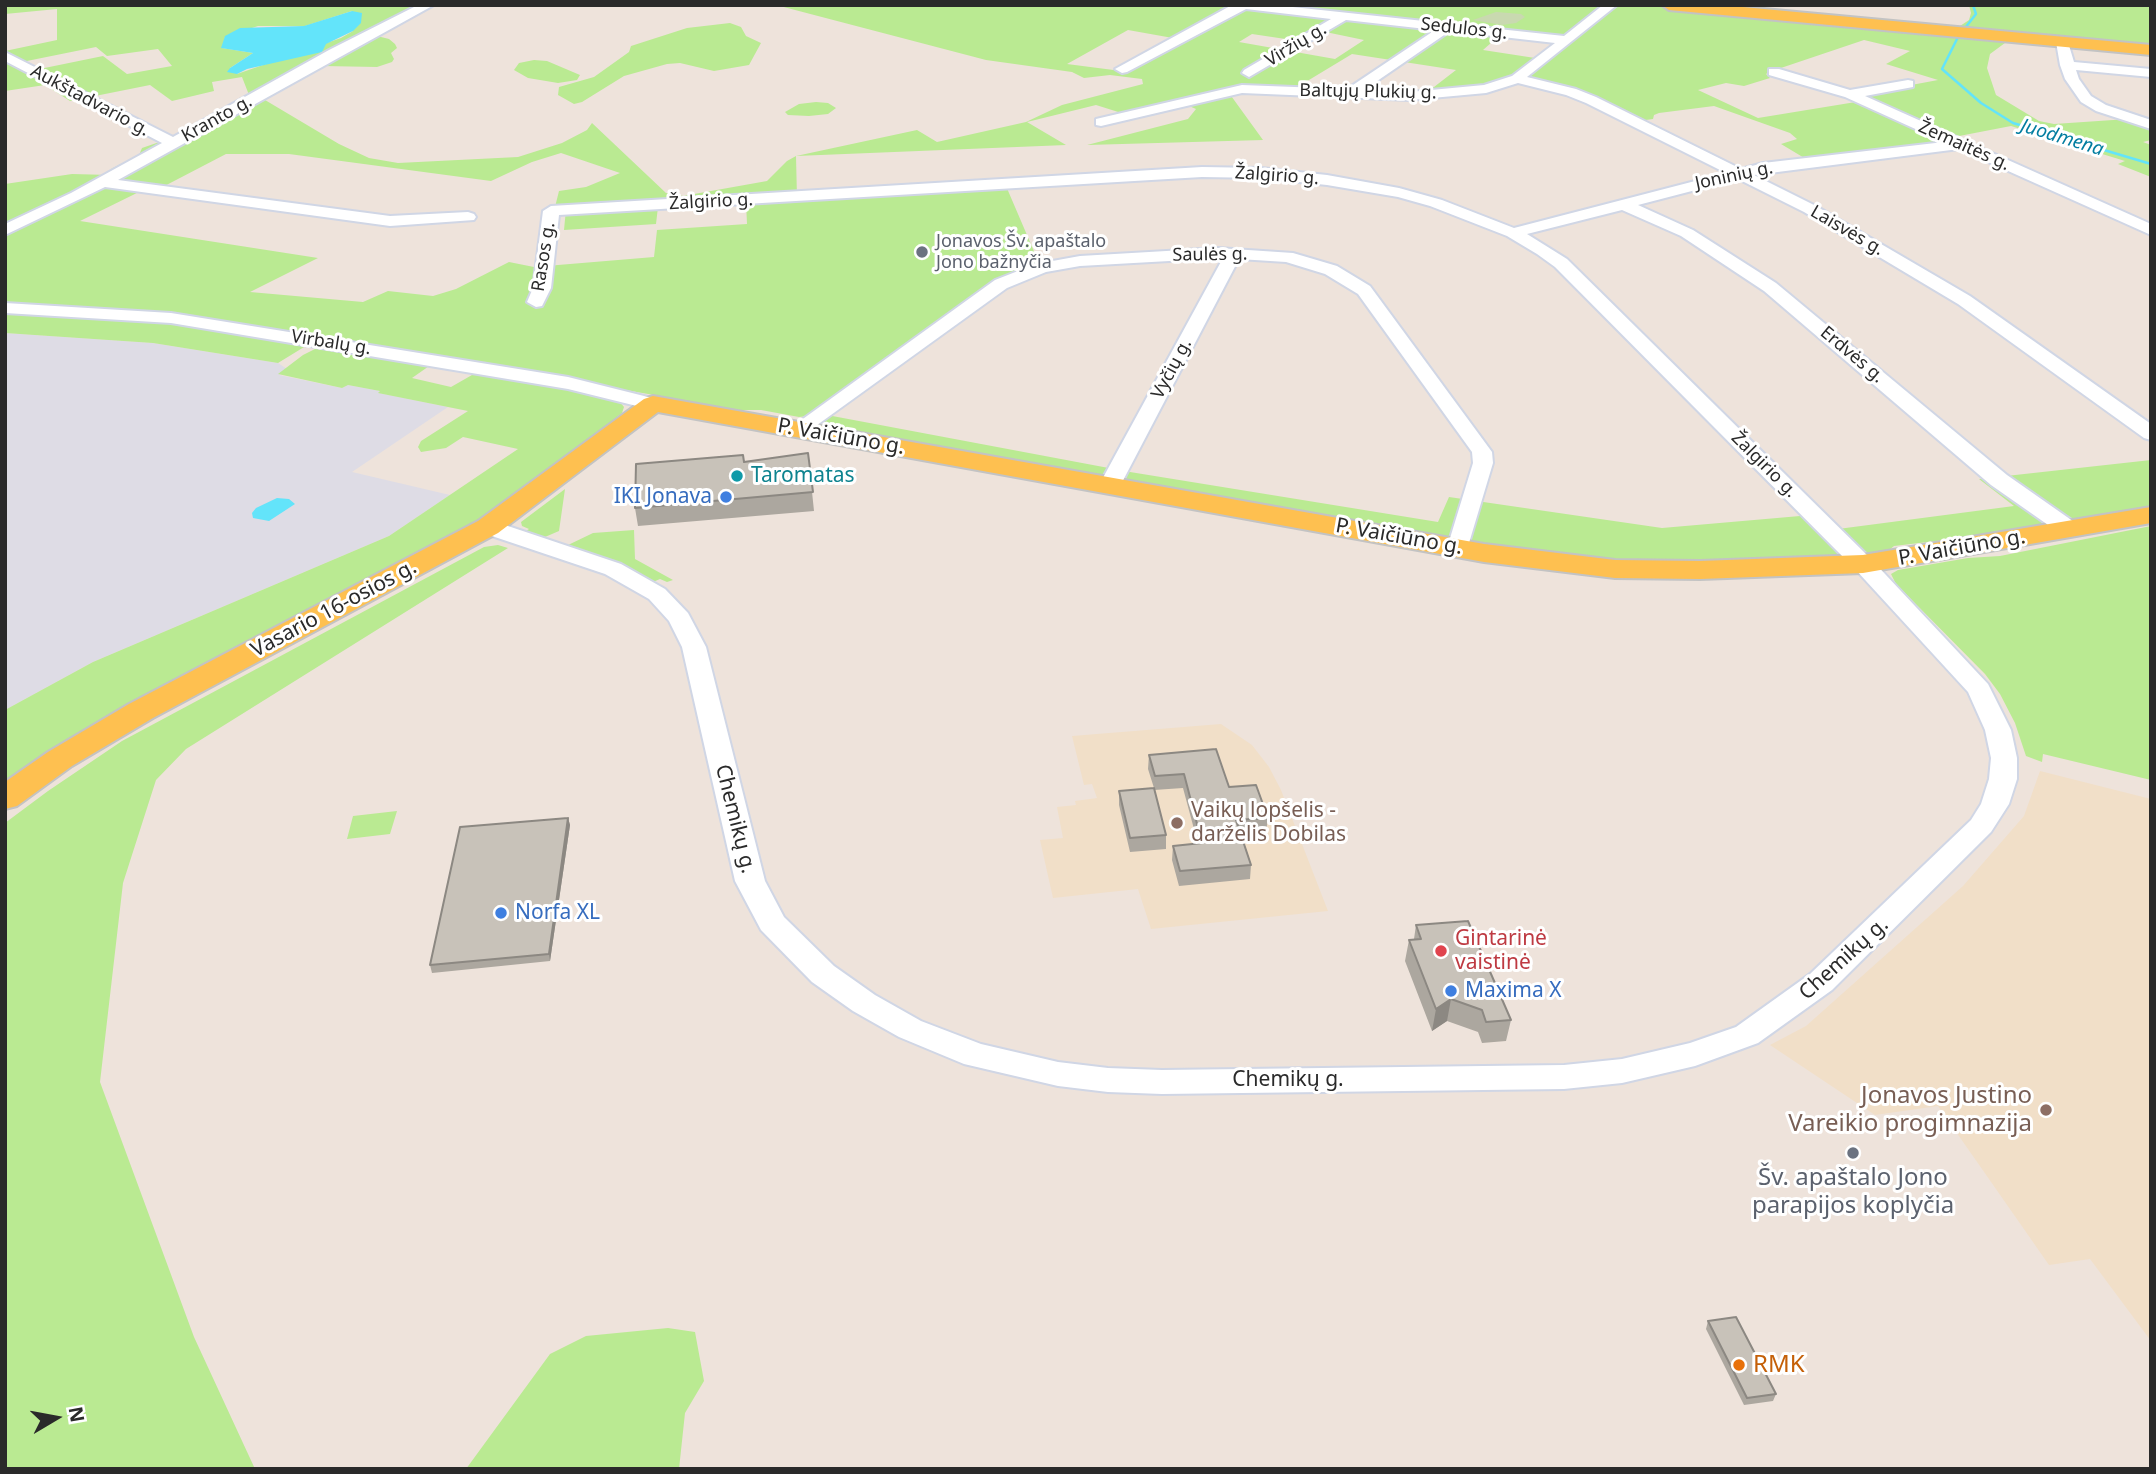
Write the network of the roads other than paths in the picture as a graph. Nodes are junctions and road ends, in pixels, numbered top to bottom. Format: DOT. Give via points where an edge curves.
graph roads {
  1 [pos="428,5"];
  2 [pos="1611,5"];
  3 [pos="1669,5"];
  4 [pos="1240,6"];
  5 [pos="1343,16"];
  6 [pos="1448,27"];
  7 [pos="1564,40"];
  8 [pos="2062,42"];
  9 [pos="2151,50"];
  10 [pos="5,56"];
  11 [pos="2067,65"];
  12 [pos="1122,69"];
  13 [pos="1774,72"];
  14 [pos="1250,73"];
  15 [pos="2151,73"];
  16 [pos="1517,79"];
  17 [pos="1908,84"];
  18 [pos="1349,94"];
  19 [pos="1850,94"];
  20 [pos="1101,122"];
  21 [pos="2151,125"];
  22 [pos="176,142"];
  23 [pos="1961,145"];
  24 [pos="1735,174"];
  25 [pos="102,182"];
  26 [pos="1620,203"];
  27 [pos="551,211"];
  28 [pos="468,217"];
  29 [pos="5,230"];
  30 [pos="2151,230"];
  31 [pos="1513,233"];
  32 [pos="1234,253"];
  33 [pos="536,302"];
  34 [pos="5,308"];
  35 [pos="653,404"];
  36 [pos="799,429"];
  37 [pos="2151,434"];
  38 [pos="1110,485"];
  39 [pos="2151,515"];
  40 [pos="488,527"];
  41 [pos="2069,529"];
  42 [pos="1458,548"];
  43 [pos="1863,564"];
  44 [pos="5,798"];
  1 -- 22 [label="street, Kranto g." via="334,52"];
  2 -- 7 [label="street, Baltųjų Plukių g."];
  3 -- 8 [label="main road"];
  4 -- 5 [label="street, Sedulos g."];
  4 -- 12 [label="street"];
  5 -- 6 [label="street, Sedulos g."];
  5 -- 14 [label="street, Viržių g."];
  6 -- 7 [label="street, Sedulos g."];
  6 -- 18 [label="street"];
  7 -- 16 [label="street, Baltųjų Plukių g."];
  8 -- 9 [label="main road"];
  8 -- 11 [label="street"];
  10 -- 22 [label="street, Aukštadvario g." via="158,137"];
  11 -- 15 [label="street"];
  11 -- 21 [label="street" via="2079,92 2093,105"];
  13 -- 19 [label="street, Žemaitės g."];
  16 -- 18 [label="street, Baltųjų Plukių g." via="1486,89 1426,96"];
  16 -- 24 [label="street, Laisvės g." via="1591,100"];
  17 -- 19 [label="street"];
  18 -- 20 [label="street, Baltųjų Plukių g." via="1242,89"];
  19 -- 23 [label="street, Žemaitės g."];
  22 -- 25 [label="street, Kranto g."];
  23 -- 24 [label="street, Joninių g."];
  23 -- 30 [label="street, Žemaitės g."];
  24 -- 26 [label="street, Joninių g."];
  24 -- 37 [label="street, Laisvės g." via="1810,209 1943,286"];
  25 -- 28 [label="street" via="390,221"];
  25 -- 29 [label="street, Kranto g."];
  26 -- 31 [label="street, Joninių g."];
  26 -- 41 [label="street, Erdvės g." via="1688,233 1770,287 1999,480"];
  27 -- 31 [label="street, Žalgirio g." via="1144,174 1249,173 1399,193"];
  27 -- 33 [label="street, Rasos g." via="542,288"];
  31 -- 43 [label="street, Žalgirio g." via="1561,263"];
  32 -- 36 [label="street, Saulės g." via="1080,261 1042,268 1001,284"];
  32 -- 38 [label="street, Vyčių g."];
  32 -- 42 [label="street, Saulės g." via="1308,262 1364,290 1482,452 1483,463"];
  34 -- 35 [label="street, Virbalų g." via="171,318 568,383"];
  35 -- 36 [label="main road, P. Vaičiūno g."];
  35 -- 40 [label="main road, Vasario 16-osios g."];
  36 -- 38 [label="main road, P. Vaičiūno g."];
  38 -- 42 [label="main road, P. Vaičiūno g."];
  39 -- 41 [label="main road, P. Vaičiūno g."];
  40 -- 43 [label="street, Chemikų g." via="630,577 657,594 680,618 698,659 750,881 772,923 823,974 910,1029 975,1055 1058,1074 1162,1082 1563,1077 1622,1071 1723,1045 1748,1035 1791,1006 1873,934 1980,826 1996,804 2003,779 1998,730 1979,689"];
  40 -- 44 [label="main road, Vasario 16-osios g." via="141,711"];
  41 -- 43 [label="main road, P. Vaičiūno g."];
  42 -- 43 [label="main road, P. Vaičiūno g." via="1615,569"];
}
